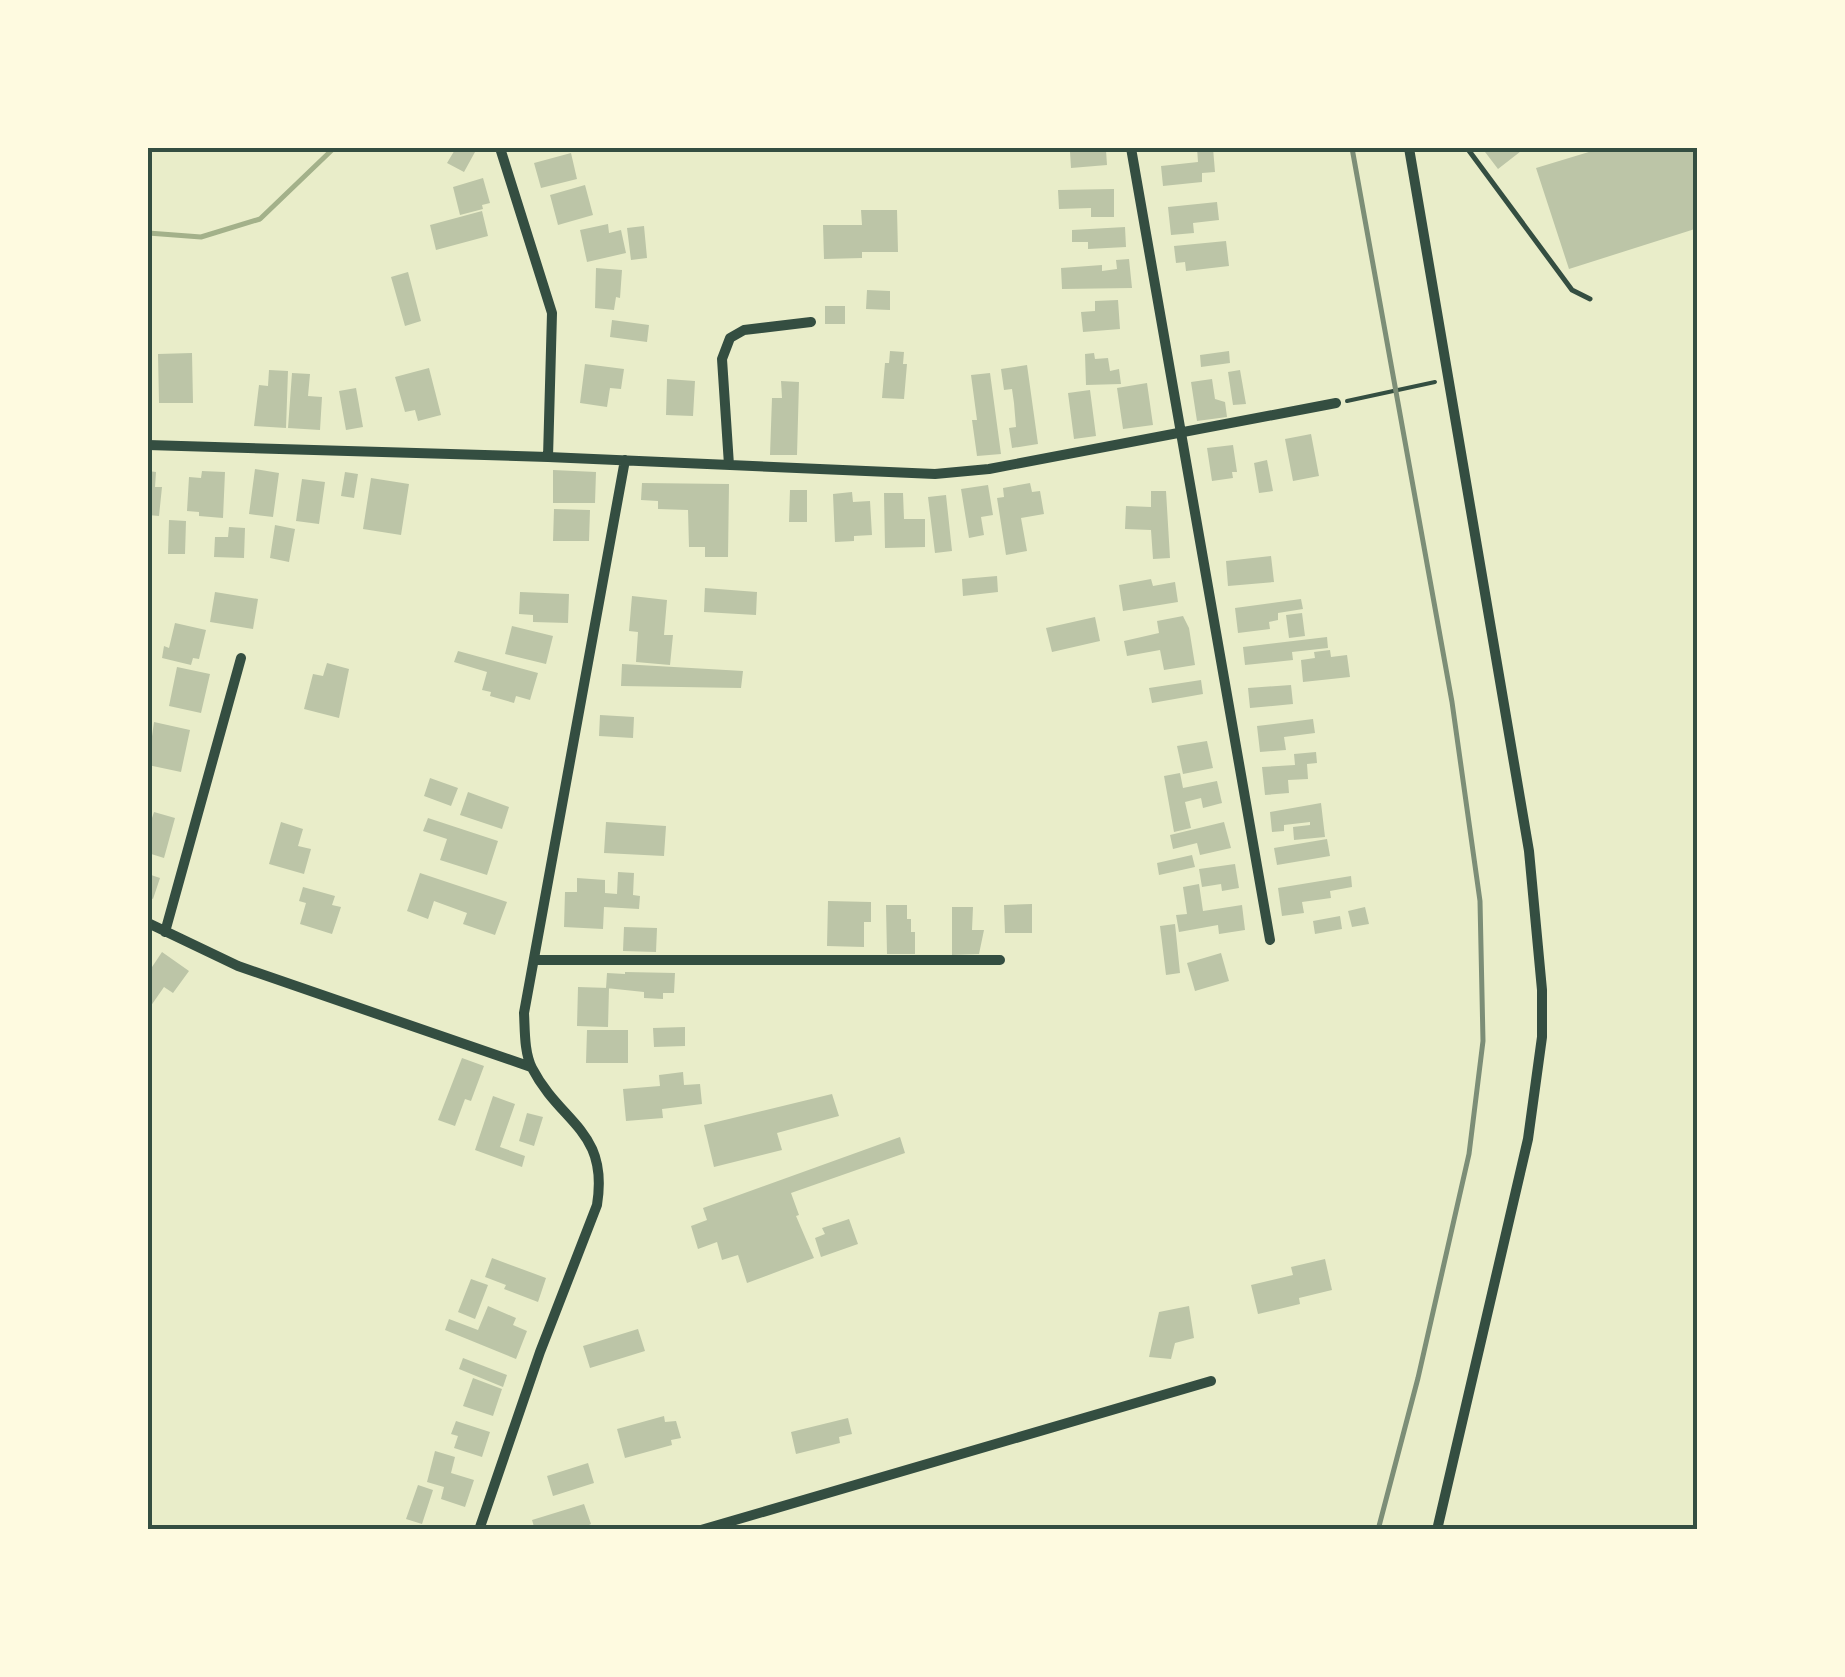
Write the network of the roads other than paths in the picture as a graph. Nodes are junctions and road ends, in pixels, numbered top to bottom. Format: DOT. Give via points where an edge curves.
graph roads {
  1 [pos="500,148"];
  2 [pos="1130,148"];
  3 [pos="1409,148"];
  4 [pos="1467,148"];
  5 [pos="1590,299"];
  6 [pos="811,322"];
  7 [pos="1336,404"];
  8 [pos="1179,434"];
  9 [pos="148,445"];
  10 [pos="548,456"];
  11 [pos="626,460"];
  12 [pos="729,465"];
  13 [pos="241,658"];
  14 [pos="148,922"];
  15 [pos="165,932"];
  16 [pos="1270,940"];
  17 [pos="534,960"];
  18 [pos="1000,960"];
  19 [pos="532,1067"];
  20 [pos="1210,1381"];
  21 [pos="480,1530"];
  22 [pos="700,1530"];
  23 [pos="1437,1530"];
  1 -- 10 [label="street" via="552,313"];
  2 -- 8 [label="street"];
  3 -- 23 [label="street" via="1529,850 1542,990 1528,1139"];
  4 -- 5 [label="lane" via="1572,290"];
  6 -- 12 [label="street" via="744,330 730,338 722,358"];
  7 -- 8 [label="street"];
  8 -- 12 [label="street" via="935,474"];
  8 -- 16 [label="street"];
  9 -- 10 [label="street"];
  10 -- 11 [label="street"];
  11 -- 12 [label="street"];
  11 -- 17 [label="street"];
  13 -- 15 [label="street"];
  14 -- 15 [label="street"];
  15 -- 19 [label="street" via="238,966"];
  17 -- 18 [label="street"];
  17 -- 19 [label="street" via="524,1013"];
  19 -- 21 [label="street" via="589,1142 600,1188"];
  20 -- 22 [label="street"];
}
